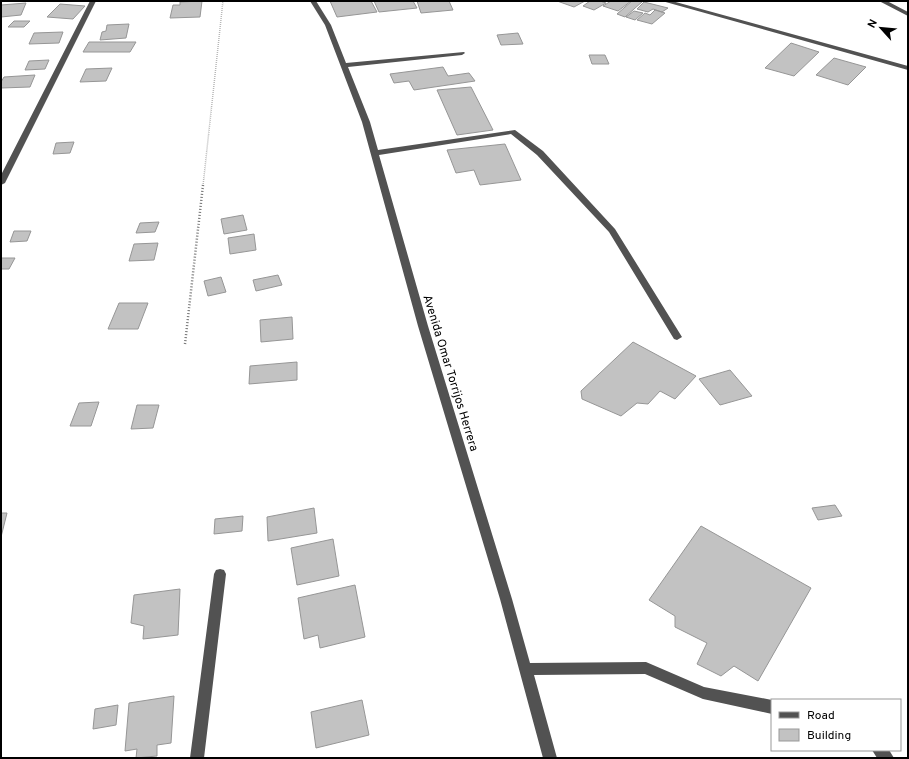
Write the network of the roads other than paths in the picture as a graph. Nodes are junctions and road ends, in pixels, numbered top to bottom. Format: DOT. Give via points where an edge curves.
graph roads {
  1 [pos="93,1"];
  2 [pos="313,1"];
  3 [pos="665,1"];
  4 [pos="882,1"];
  5 [pos="908,14"];
  6 [pos="462,53"];
  7 [pos="344,66"];
  8 [pos="908,68"];
  9 [pos="375,154"];
  10 [pos="1,183"];
  11 [pos="677,337"];
  12 [pos="220,574"];
  13 [pos="525,670"];
  14 [pos="771,707"];
  15 [pos="197,758"];
  16 [pos="550,758"];
  1 -- 10 [label="street"];
  2 -- 7 [label="street, Avenida Omar Torrijos Herrera" via="328,25"];
  3 -- 8 [label="street"];
  4 -- 5 [label="street"];
  6 -- 7 [label="street"];
  7 -- 9 [label="street, Avenida Omar Torrijos Herrera" via="366,122"];
  9 -- 11 [label="street" via="512,132 540,153 612,231"];
  9 -- 13 [label="street, Avenida Omar Torrijos Herrera"];
  12 -- 15 [label="street"];
  13 -- 14 [label="street" via="646,668 703,693"];
  13 -- 16 [label="street, Avenida Omar Torrijos Herrera"];
}
